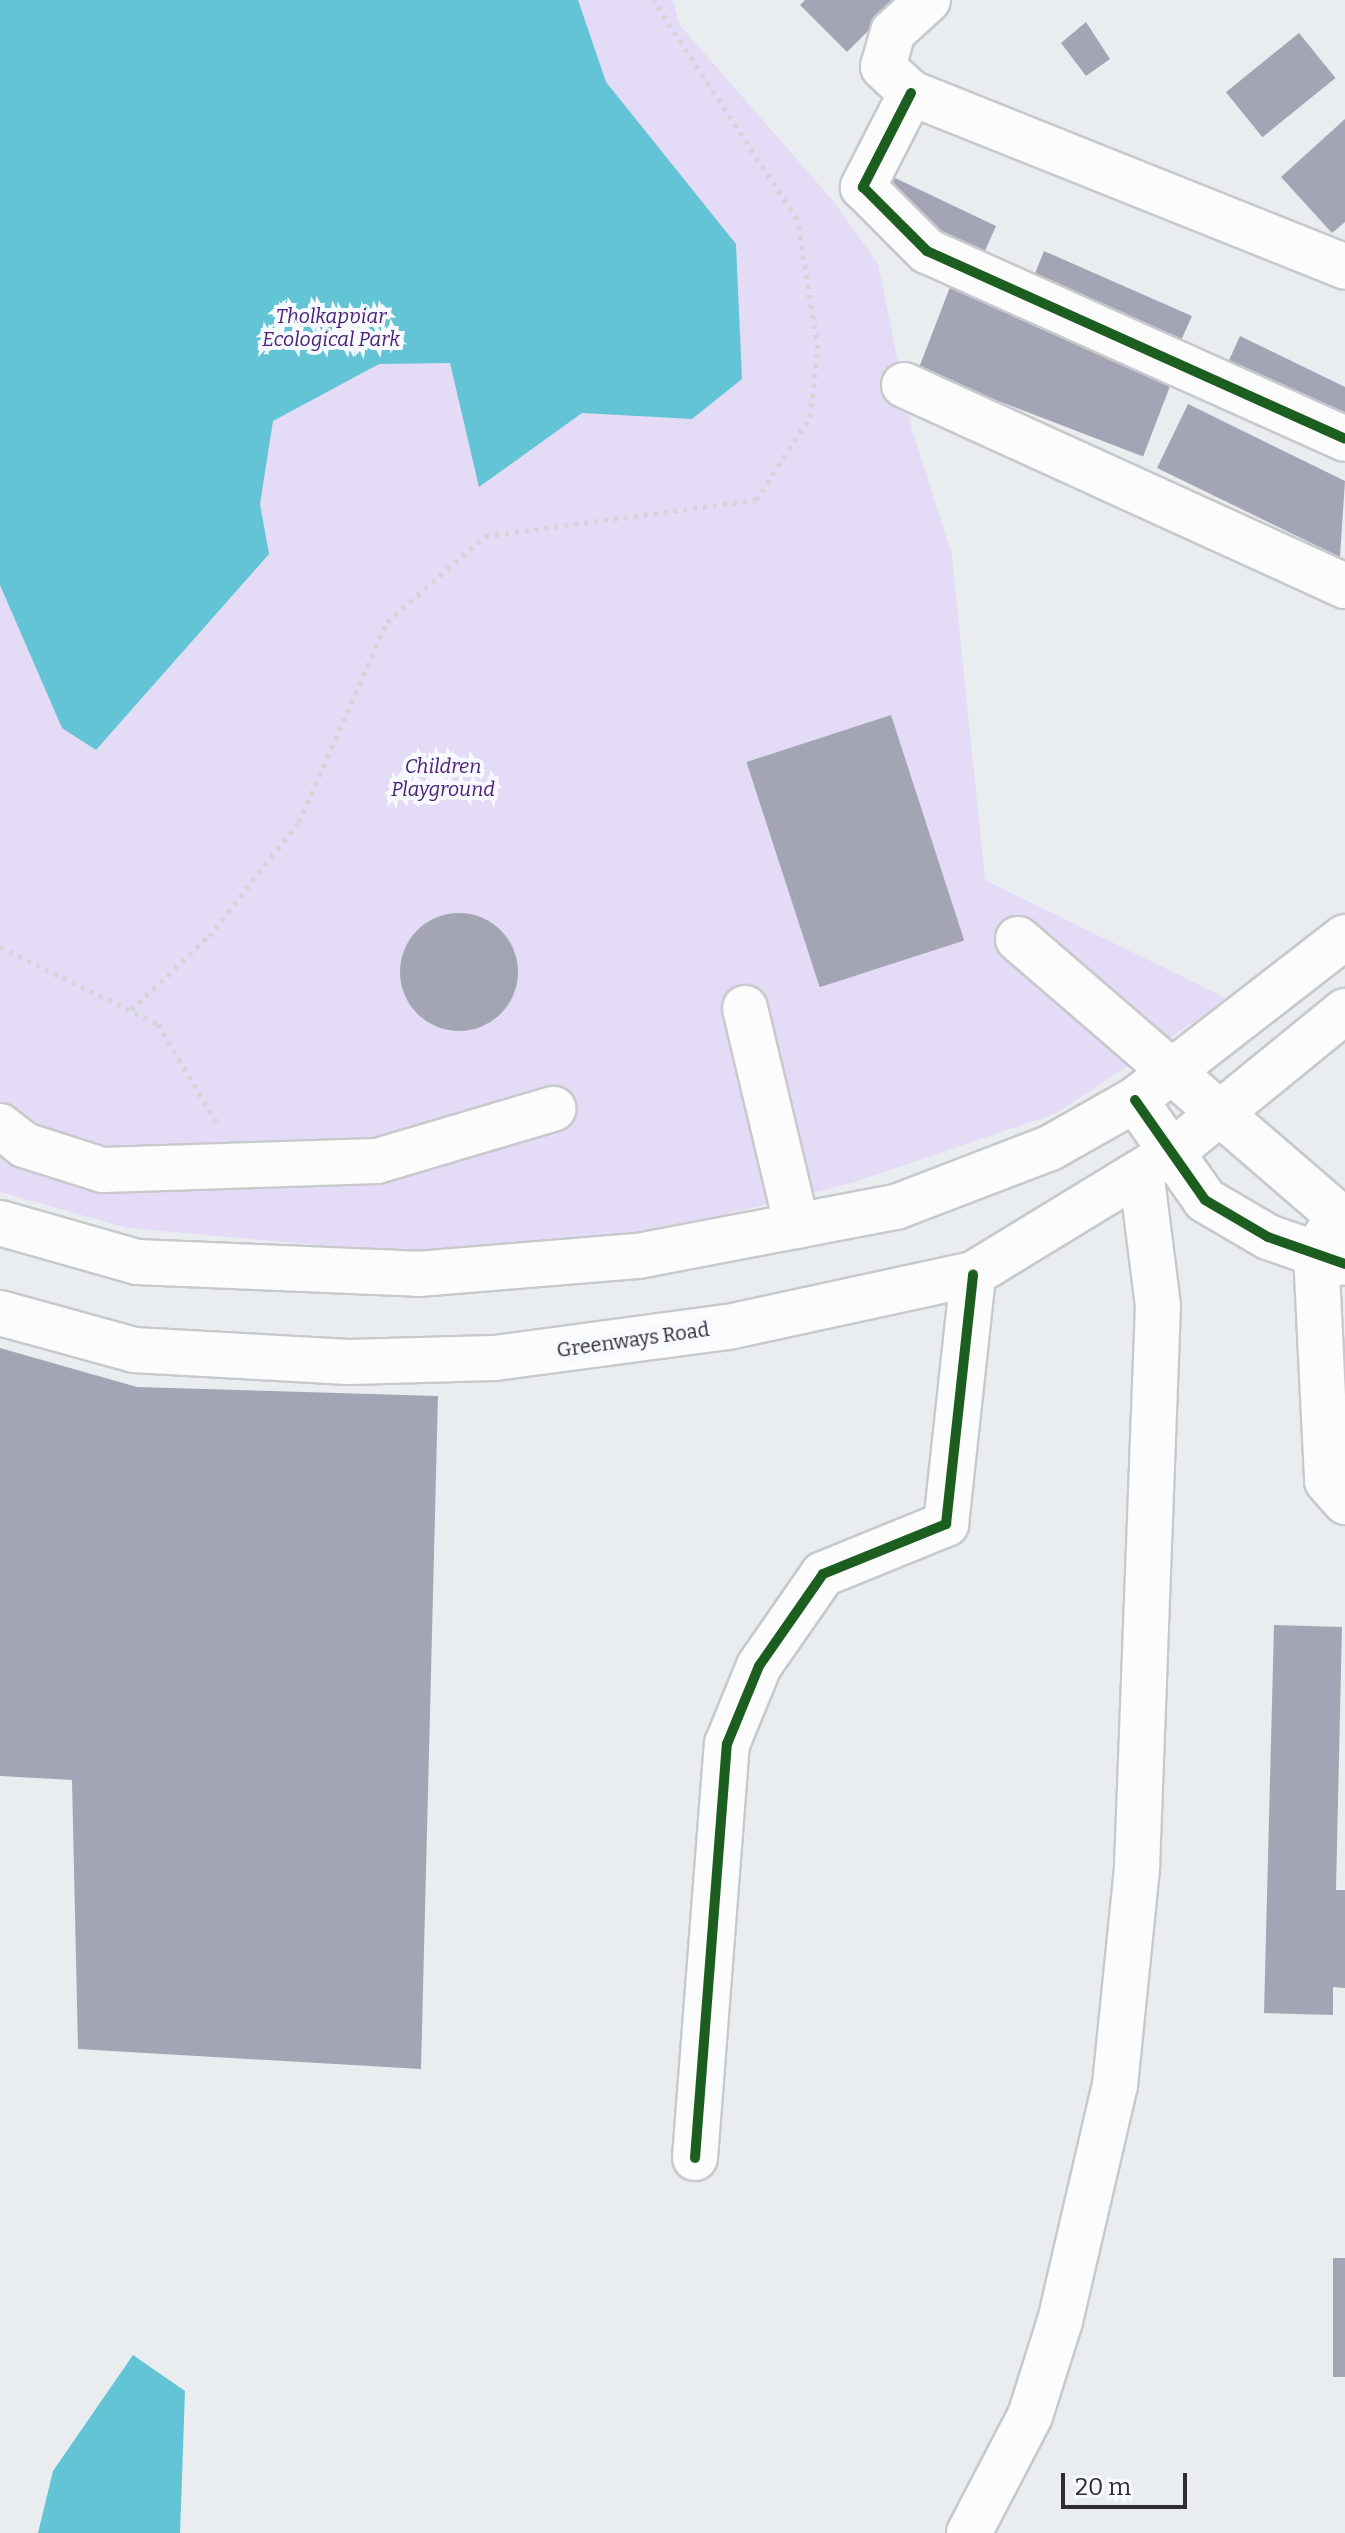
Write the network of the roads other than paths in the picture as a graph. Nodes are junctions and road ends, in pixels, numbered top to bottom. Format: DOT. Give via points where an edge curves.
graph roads {
  1 [pos="928,0"];
  2 [pos="911,93"];
  3 [pos="1345,267"];
  4 [pos="904,385"];
  5 [pos="1345,439"];
  6 [pos="1345,586"];
  7 [pos="1345,937"];
  8 [pos="1018,939"];
  9 [pos="745,1008"];
  10 [pos="1345,1011"];
  11 [pos="1177,1071"];
  12 [pos="1135,1100"];
  13 [pos="553,1109"];
  14 [pos="1218,1116"];
  15 [pos="0,1126"];
  16 [pos="1156,1163"];
  17 [pos="0,1223"];
  18 [pos="797,1226"];
  19 [pos="1336,1239"];
  20 [pos="973,1274"];
  21 [pos="0,1313"];
  22 [pos="1345,1502"];
  23 [pos="695,2158"];
  24 [pos="969,2533"];
  1 -- 2 [label="street" via="893,32 883,67"];
  2 -- 3 [label="street"];
  2 -- 5 [label="street" via="863,187 927,251"];
  4 -- 6 [label="street"];
  7 -- 11 [label="street"];
  8 -- 11 [label="street"];
  9 -- 18 [label="street"];
  10 -- 14 [label="street, Greenways Road"];
  11 -- 12 [label="street"];
  11 -- 14 [label="street"];
  12 -- 16 [label="street"];
  12 -- 18 [label="street" via="1050,1148 910,1202"];
  13 -- 15 [label="street" via="377,1161 103,1170 24,1145"];
  14 -- 16 [label="street, Greenways Road"];
  14 -- 19 [label="street"];
  16 -- 19 [label="street" via="1226,1216"];
  16 -- 20 [label="street, Greenways Road"];
  16 -- 24 [label="street" via="1158,1306 1137,1867 1115,2085 1060,2321 1030,2416"];
  17 -- 18 [label="street" via="137,1262 418,1274 638,1256"];
  19 -- 22 [label="street" via="1327,1481"];
  20 -- 21 [label="street, Greenways Road" via="728,1327 495,1358 349,1362 134,1350"];
  20 -- 23 [label="street" via="946,1524 823,1574 759,1666 727,1744"];
}
